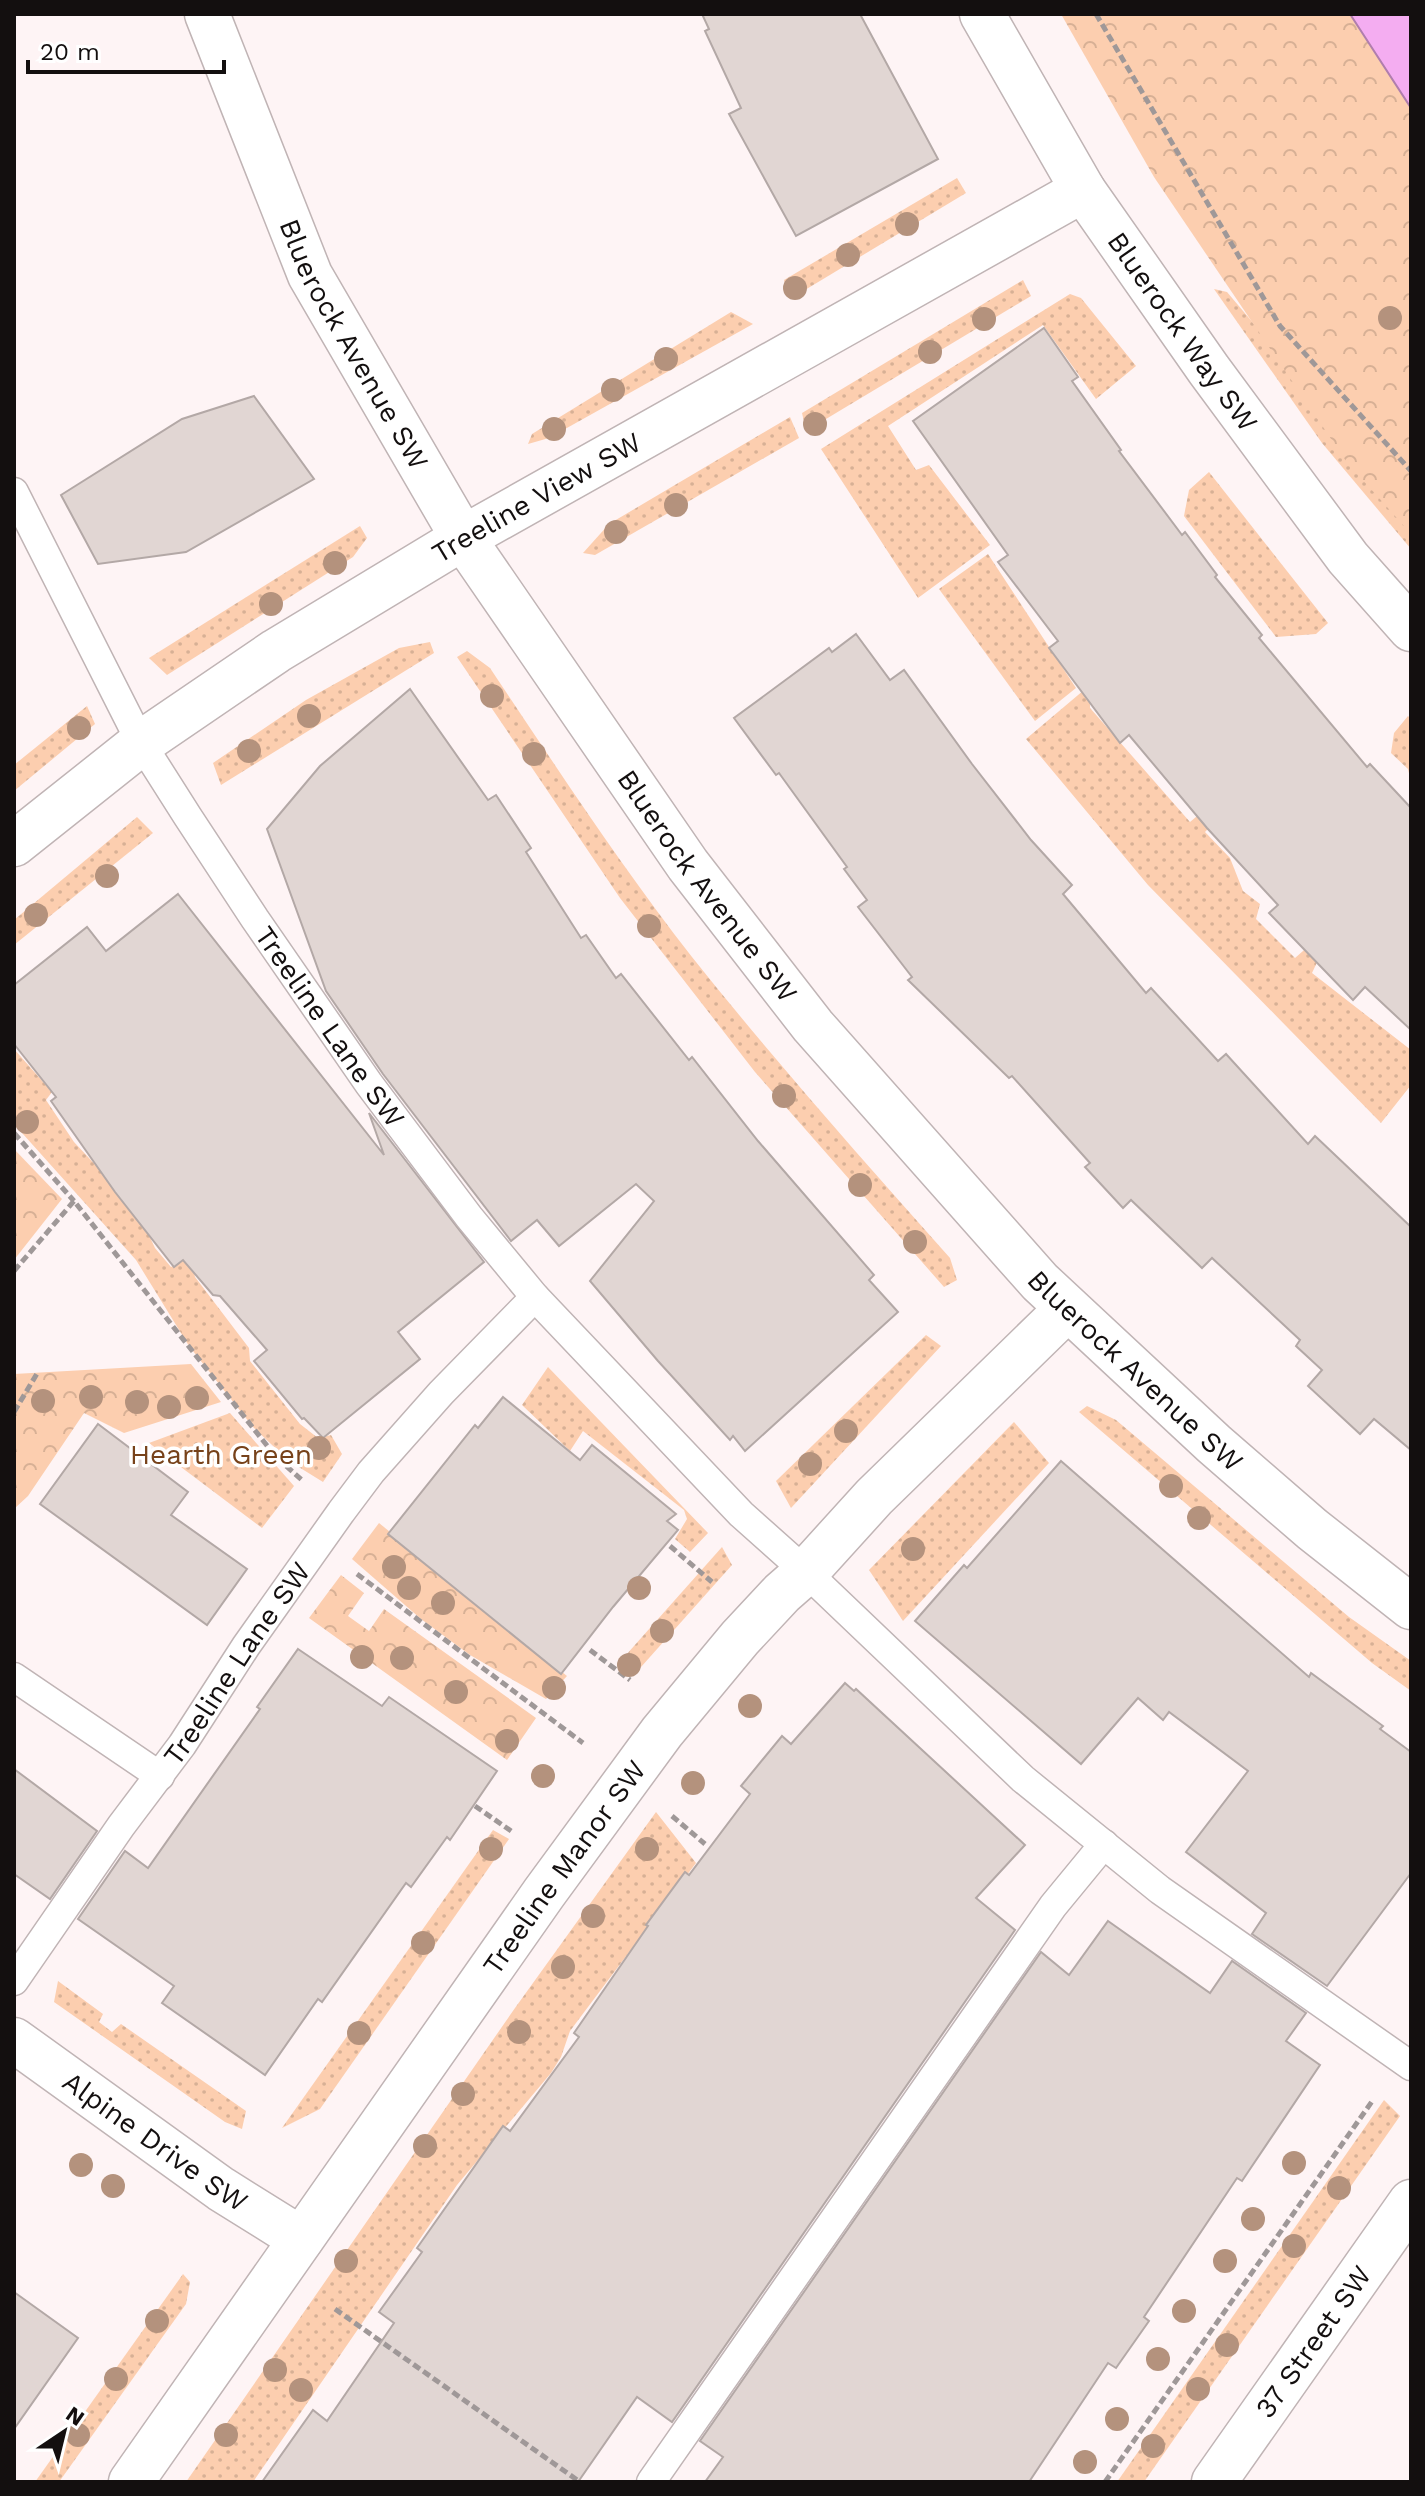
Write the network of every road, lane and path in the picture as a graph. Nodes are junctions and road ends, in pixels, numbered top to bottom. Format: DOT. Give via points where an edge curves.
graph roads {
  1 [pos="207,14"];
  2 [pos="982,14"];
  3 [pos="1096,14"];
  4 [pos="1083,190"];
  5 [pos="1411,471"];
  6 [pos="14,492"];
  7 [pos="463,538"];
  8 [pos="1411,629"];
  9 [pos="141,743"];
  10 [pos="14,844"];
  11 [pos="14,1133"];
  12 [pos="74,1201"];
  13 [pos="14,1271"];
  14 [pos="535,1297"];
  15 [pos="1067,1309"];
  16 [pos="38,1372"];
  17 [pos="14,1412"];
  18 [pos="341,1512"];
  19 [pos="318,1545"];
  20 [pos="670,1546"];
  21 [pos="806,1572"];
  22 [pos="712,1582"];
  23 [pos="1411,1607"];
  24 [pos="590,1650"];
  25 [pos="14,1677"];
  26 [pos="630,1680"];
  27 [pos="160,1776"];
  28 [pos="628,1777"];
  29 [pos="475,1806"];
  30 [pos="661,1809"];
  31 [pos="514,1833"];
  32 [pos="705,1844"];
  33 [pos="1104,1844"];
  34 [pos="14,1981"];
  35 [pos="14,2040"];
  36 [pos="1411,2066"];
  37 [pos="1377,2094"];
  38 [pos="1411,2202"];
  39 [pos="301,2239"];
  40 [pos="335,2309"];
  41 [pos="131,2482"];
  42 [pos="580,2482"];
  43 [pos="651,2482"];
  44 [pos="1105,2482"];
  45 [pos="1214,2482"];
  1 -- 7 [label="street, Bluerock Avenue SW" via="310,275"];
  2 -- 4 [label="street, Bluerock Way SW"];
  3 -- 5 [label="path" via="1280,326"];
  4 -- 7 [label="street, Treeline View SW"];
  4 -- 8 [label="street, Bluerock Way SW" via="1348,558"];
  6 -- 9 [label="lane, Treeline Lane SW"];
  7 -- 9 [label="street, Treeline View SW" via="276,651"];
  7 -- 15 [label="street, Bluerock Avenue SW" via="688,865 813,1026"];
  9 -- 10 [label="street, Treeline View SW"];
  9 -- 14 [label="lane, Treeline Lane SW" via="369,1084"];
  11 -- 12 [label="path"];
  12 -- 13 [label="path"];
  12 -- 18 [label="path" via="276,1457"];
  14 -- 18 [label="lane, Treeline Lane SW" via="441,1393"];
  14 -- 21 [label="lane, Treeline Lane SW" via="710,1483"];
  15 -- 21 [label="street, Treeline Manor SW" via="874,1497"];
  15 -- 23 [label="street, Bluerock Avenue SW" via="1312,1529"];
  16 -- 17 [label="path"];
  18 -- 19 [label="lane, Treeline Lane SW"];
  19 -- 27 [label="lane, Treeline Lane SW"];
  19 -- 28 [label="path"];
  20 -- 22 [label="path"];
  21 -- 28 [label="street, Treeline Manor SW" via="740,1638"];
  21 -- 33 [label="lane, Treeline Lane SW" via="1023,1779"];
  24 -- 26 [label="path"];
  25 -- 27 [label="lane, Treeline Lane SW"];
  27 -- 34 [label="lane, Treeline Lane SW"];
  28 -- 39 [label="street, Treeline Manor SW"];
  29 -- 31 [label="path"];
  30 -- 32 [label="path"];
  33 -- 36 [label="lane, Treeline Lane SW" via="1160,1890"];
  33 -- 43 [label="lane" via="1053,1906"];
  35 -- 39 [label="street, Alpine Drive SW" via="221,2189"];
  37 -- 44 [label="path"];
  38 -- 45 [label="street, 37 Street SW"];
  39 -- 41 [label="street, Treeline Manor SW"];
  40 -- 42 [label="path"];
}
